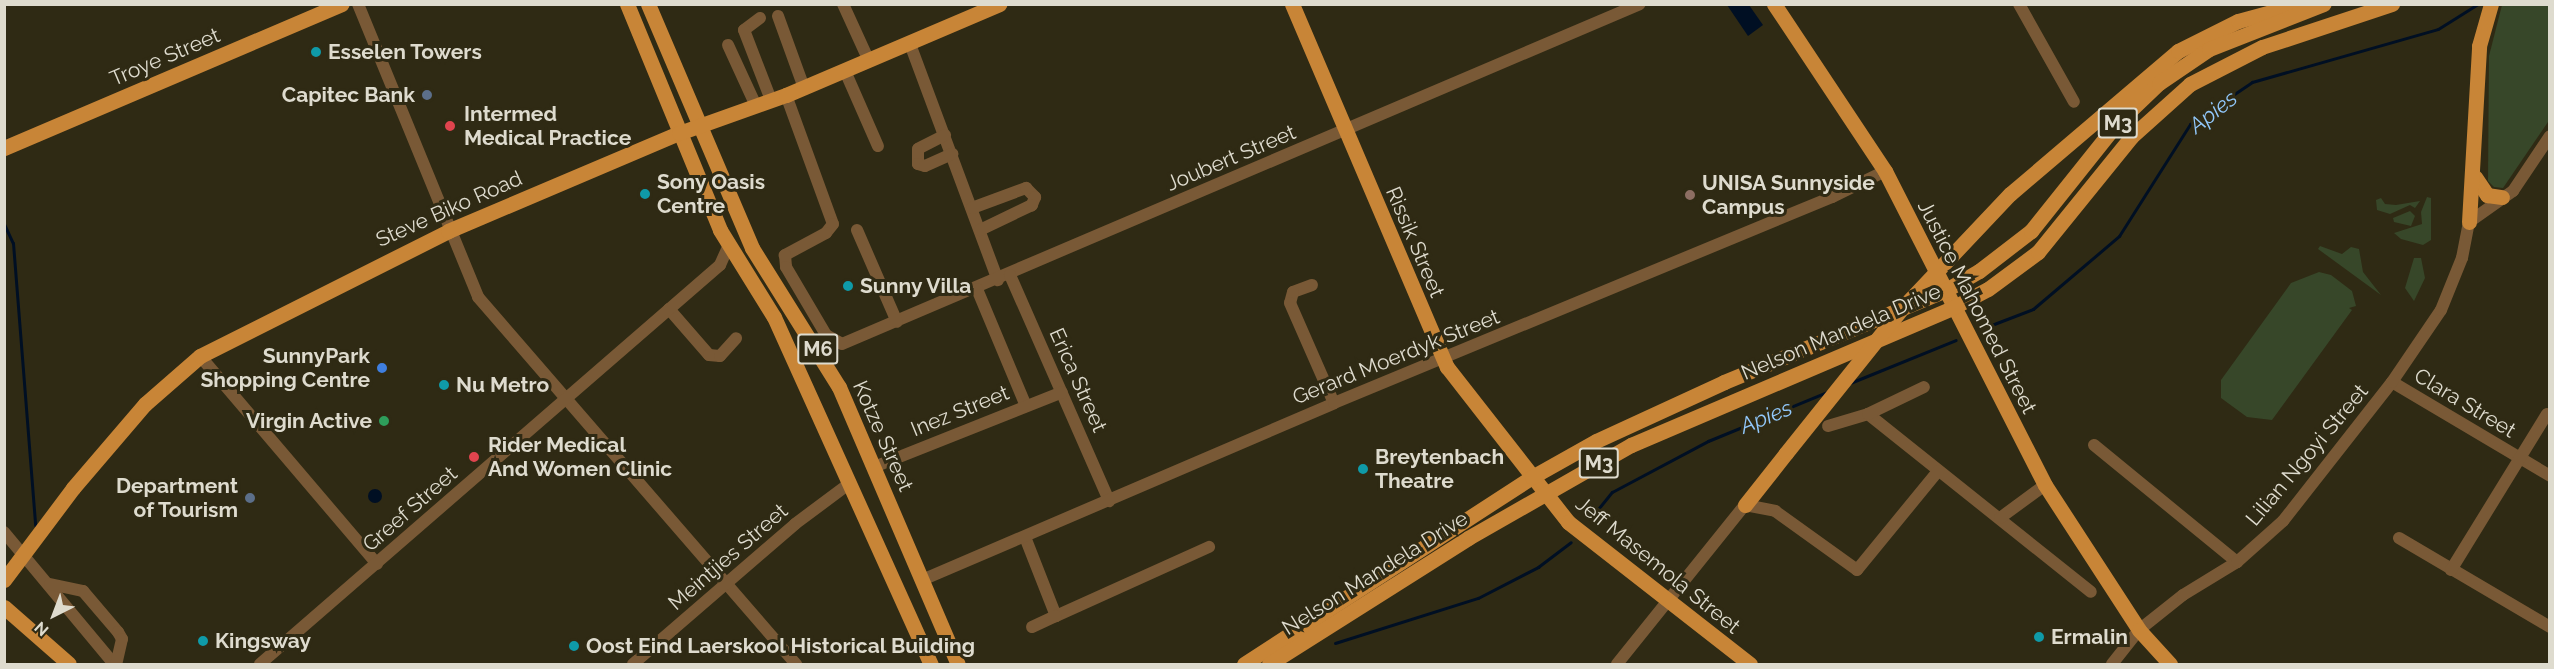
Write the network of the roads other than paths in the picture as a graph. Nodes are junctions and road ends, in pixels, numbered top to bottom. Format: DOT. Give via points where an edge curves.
graph roads {
  1 [pos="342,4"];
  2 [pos="358,4"];
  3 [pos="627,4"];
  4 [pos="648,4"];
  5 [pos="843,4"];
  6 [pos="999,4"];
  7 [pos="1292,4"];
  8 [pos="1640,4"];
  9 [pos="1774,4"];
  10 [pos="2019,4"];
  11 [pos="2300,4"];
  12 [pos="2324,4"];
  13 [pos="2392,4"];
  14 [pos="2491,4"];
  15 [pos="778,16"];
  16 [pos="760,18"];
  17 [pos="910,44"];
  18 [pos="728,45"];
  19 [pos="869,61"];
  20 [pos="845,71"];
  21 [pos="804,88"];
  22 [pos="786,95"];
  23 [pos="771,100"];
  24 [pos="2073,102"];
  25 [pos="756,106"];
  26 [pos="698,127"];
  27 [pos="1344,130"];
  28 [pos="679,133"];
  29 [pos="945,135"];
  30 [pos="2550,136"];
  31 [pos="878,146"];
  32 [pos="4,148"];
  33 [pos="952,153"];
  34 [pos="1886,171"];
  35 [pos="2475,177"];
  36 [pos="2502,196"];
  37 [pos="972,208"];
  38 [pos="2469,222"];
  39 [pos="857,230"];
  40 [pos="980,230"];
  41 [pos="448,231"];
  42 [pos="729,245"];
  43 [pos="742,264"];
  44 [pos="720,265"];
  45 [pos="1010,275"];
  46 [pos="998,280"];
  47 [pos="1312,285"];
  48 [pos="977,289"];
  49 [pos="1946,290"];
  50 [pos="1954,307"];
  51 [pos="669,309"];
  52 [pos="897,322"];
  53 [pos="736,338"];
  54 [pos="200,356"];
  55 [pos="1442,359"];
  56 [pos="2392,382"];
  57 [pos="1924,387"];
  58 [pos="1062,392"];
  59 [pos="567,398"];
  60 [pos="1334,403"];
  61 [pos="1026,406"];
  62 [pos="1868,414"];
  63 [pos="2547,414"];
  64 [pos="1828,426"];
  65 [pos="2094,445"];
  66 [pos="2521,460"];
  67 [pos="874,467"];
  68 [pos="1938,471"];
  69 [pos="2550,476"];
  70 [pos="1532,477"];
  71 [pos="850,483"];
  72 [pos="2044,485"];
  73 [pos="1543,494"];
  74 [pos="1109,501"];
  75 [pos="1745,505"];
  76 [pos="2000,518"];
  77 [pos="4,532"];
  78 [pos="1025,537"];
  79 [pos="2399,538"];
  80 [pos="1209,547"];
  81 [pos="24,554"];
  82 [pos="2237,562"];
  83 [pos="376,564"];
  84 [pos="2451,570"];
  85 [pos="4,580"];
  86 [pos="922,580"];
  87 [pos="50,584"];
  88 [pos="726,584"];
  89 [pos="2091,592"];
  90 [pos="1666,600"];
  91 [pos="4,607"];
  92 [pos="1056,616"];
  93 [pos="1032,627"];
  94 [pos="2550,627"];
  95 [pos="2139,630"];
  96 [pos="69,664"];
  97 [pos="115,664"];
  98 [pos="260,664"];
  99 [pos="633,664"];
  100 [pos="796,664"];
  101 [pos="931,664"];
  102 [pos="958,664"];
  103 [pos="1244,664"];
  104 [pos="1269,664"];
  105 [pos="1617,664"];
  106 [pos="1750,664"];
  107 [pos="2112,664"];
  108 [pos="2170,664"];
  1 -- 32 [label="main road, Troye Street"];
  2 -- 41 [label="street"];
  3 -- 28 [label="main road, M6"];
  4 -- 26 [label="main road, Kotze Street / M6"];
  5 -- 19 [label="street"];
  6 -- 17 [label="main road, Steve Biko Road"];
  7 -- 27 [label="main road, Rissik Street"];
  8 -- 27 [label="street, Joubert Street"];
  9 -- 34 [label="main road, Justice Mahomed Street"];
  10 -- 24 [label="street"];
  11 -- 75 [label="main road, bridge" via="2238,21 2178,51 2010,194 1903,307"];
  12 -- 49 [label="main road, Nelson Mandela Drive / M3" via="2229,40 2179,68 2118,122 2031,231 2005,254"];
  13 -- 50 [label="main road, Nelson Mandela Drive / M3" via="2262,47 2190,84 2131,137 2038,252 1998,283"];
  14 -- 35 [label="main road" via="2479,46"];
  15 -- 21 [label="street"];
  16 -- 23 [label="street" via="744,30"];
  17 -- 19 [label="main road, Steve Biko Road"];
  17 -- 29 [label="street"];
  18 -- 25 [label="street"];
  19 -- 20 [label="main road, Steve Biko Road"];
  20 -- 21 [label="main road, Steve Biko Road"];
  20 -- 31 [label="street"];
  21 -- 22 [label="main road, Steve Biko Road"];
  22 -- 23 [label="main road, Steve Biko Road"];
  22 -- 52 [label="street, Joubert Street" via="833,225 826,233 785,255 786,267 825,335 837,344"];
  23 -- 25 [label="main road, Steve Biko Road"];
  25 -- 26 [label="main road, Steve Biko Road"];
  26 -- 28 [label="main road, Steve Biko Road"];
  26 -- 67 [label="main road, Kotze Street / M6" via="752,248 825,360"];
  27 -- 45 [label="street, Joubert Street"];
  27 -- 55 [label="main road, Rissik Street"];
  28 -- 41 [label="main road, Steve Biko Road"];
  28 -- 42 [label="main road, M6"];
  29 -- 33 [label="street"];
  29 -- 33 [label="street" via="918,149 918,164 925,166"];
  30 -- 36 [label="street" via="2518,185"];
  33 -- 37 [label="street"];
  34 -- 49 [label="main road, Justice Mahomed Street"];
  34 -- 55 [label="street, Gerard Moerdyk Street"];
  35 -- 36 [label="main road" via="2483,192"];
  35 -- 38 [label="main road"];
  36 -- 38 [label="street"];
  37 -- 40 [label="street"];
  37 -- 40 [label="street" via="1026,188 1035,197 1032,205"];
  38 -- 56 [label="street, Lilian Ngoyi Street" via="2453,285"];
  39 -- 52 [label="street"];
  40 -- 46 [label="street"];
  41 -- 54 [label="main road, Steve Biko Road"];
  41 -- 59 [label="street" via="484,306"];
  42 -- 43 [label="main road, M6"];
  42 -- 44 [label="street, Greef Street"];
  43 -- 44 [label="street"];
  43 -- 71 [label="main road, M6" via="770,310"];
  44 -- 51 [label="street, Greef Street"];
  45 -- 46 [label="street, Joubert Street"];
  45 -- 58 [label="street, Erica Street"];
  46 -- 48 [label="street, Joubert Street"];
  47 -- 60 [label="street" via="1293,292 1290,303"];
  48 -- 52 [label="street, Joubert Street"];
  48 -- 61 [label="street"];
  49 -- 50 [label="main road, Justice Mahomed Street"];
  49 -- 70 [label="main road, Nelson Mandela Drive / M3" via="1646,416"];
  50 -- 72 [label="main road, Justice Mahomed Street"];
  50 -- 73 [label="main road, Nelson Mandela Drive / M3" via="1644,438"];
  51 -- 53 [label="street" via="709,355 720,356"];
  51 -- 59 [label="street, Greef Street"];
  54 -- 81 [label="main road, Steve Biko Road" via="145,404"];
  54 -- 83 [label="street"];
  55 -- 60 [label="street, Gerard Moerdyk Street"];
  55 -- 70 [label="main road, Rissik Street"];
  56 -- 66 [label="street, Clara Street"];
  56 -- 82 [label="street, Lilian Ngoyi Street" via="2283,520"];
  57 -- 62 [label="street"];
  58 -- 61 [label="street, Inez Street"];
  58 -- 74 [label="street, Erica Street"];
  59 -- 83 [label="street, Greef Street"];
  59 -- 88 [label="street"];
  60 -- 74 [label="street, Gerard Moerdyk Street"];
  61 -- 67 [label="street, Inez Street"];
  62 -- 64 [label="street"];
  62 -- 68 [label="street"];
  63 -- 66 [label="street"];
  65 -- 82 [label="street"];
  66 -- 69 [label="street, Clara Street"];
  66 -- 84 [label="street"];
  67 -- 86 [label="main road, Kotze Street / M6"];
  68 -- 75 [label="street" via="1857,570 1775,511"];
  68 -- 76 [label="street"];
  70 -- 73 [label="main road, Jeff Masemola Street"];
  70 -- 103 [label="main road, Nelson Mandela Drive / M3"];
  71 -- 88 [label="street, Meintjies Street"];
  71 -- 101 [label="main road, M6"];
  72 -- 76 [label="street"];
  72 -- 95 [label="main road, Justice Mahomed Street"];
  73 -- 90 [label="main road, Jeff Masemola Street" via="1577,529"];
  73 -- 104 [label="main road, Nelson Mandela Drive / M3"];
  74 -- 78 [label="street, Gerard Moerdyk Street"];
  75 -- 90 [label="street"];
  76 -- 89 [label="street"];
  77 -- 81 [label="street"];
  78 -- 86 [label="street, Gerard Moerdyk Street"];
  78 -- 92 [label="street"];
  79 -- 84 [label="street"];
  80 -- 92 [label="street"];
  81 -- 85 [label="main road, Steve Biko Road"];
  81 -- 87 [label="street"];
  82 -- 95 [label="street, Lilian Ngoyi Street"];
  83 -- 98 [label="street, Greef Street"];
  84 -- 94 [label="street"];
  86 -- 102 [label="main road, Kotze Street / M6"];
  87 -- 97 [label="street"];
  87 -- 97 [label="street" via="83,591 118,632 121,646"];
  88 -- 99 [label="street, Meintjies Street"];
  88 -- 100 [label="street"];
  90 -- 105 [label="street"];
  90 -- 106 [label="main road, Jeff Masemola Street"];
  91 -- 96 [label="main road"];
  92 -- 93 [label="street"];
  95 -- 107 [label="street, Lilian Ngoyi Street"];
  95 -- 108 [label="main road, Justice Mahomed Street"];
}
